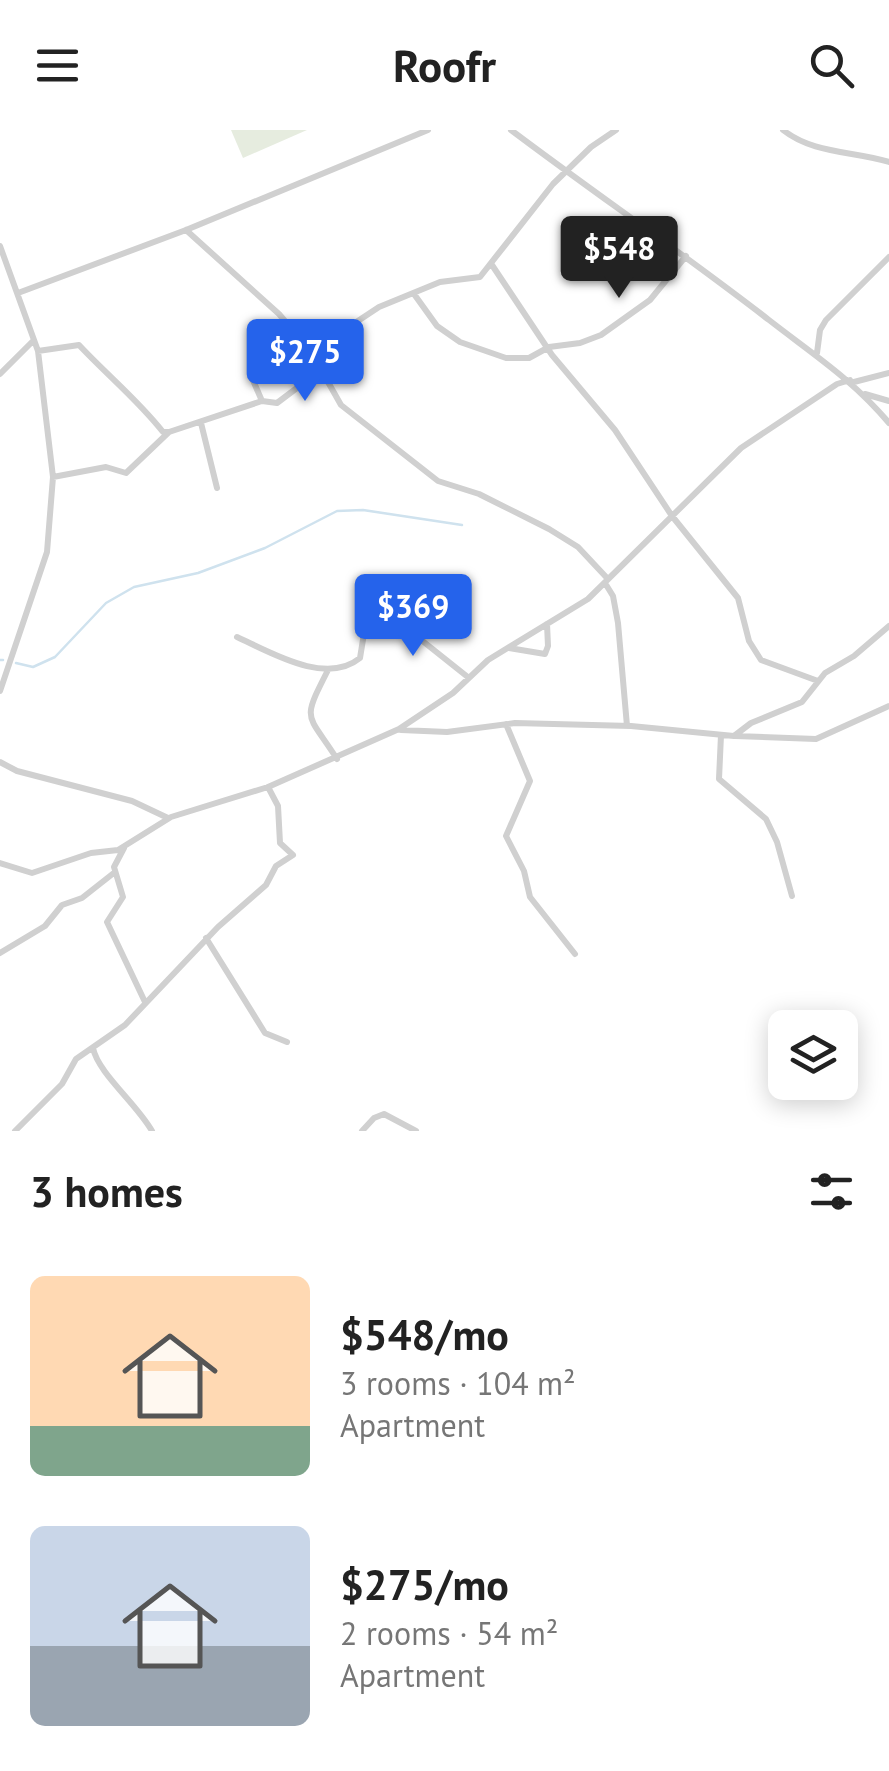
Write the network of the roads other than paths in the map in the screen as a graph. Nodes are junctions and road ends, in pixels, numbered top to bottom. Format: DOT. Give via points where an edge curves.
graph roads {
  1 [pos="428,130"];
  2 [pos="511,130"];
  3 [pos="616,130"];
  4 [pos="784,130"];
  5 [pos="888,162"];
  6 [pos="888,172"];
  7 [pos="564,173"];
  8 [pos="186,230"];
  9 [pos="0,246"];
  10 [pos="686,256"];
  11 [pos="889,257"];
  12 [pos="492,265"];
  13 [pos="18,293"];
  14 [pos="414,294"];
  15 [pos="298,337"];
  16 [pos="34,340"];
  17 [pos="549,347"];
  18 [pos="38,351"];
  19 [pos="311,352"];
  20 [pos="817,354"];
  21 [pos="322,368"];
  22 [pos="839,370"];
  23 [pos="0,374"];
  24 [pos="889,374"];
  25 [pos="852,381"];
  26 [pos="837,384"];
  27 [pos="864,394"];
  28 [pos="262,400"];
  29 [pos="889,400"];
  30 [pos="201,424"];
  31 [pos="889,424"];
  32 [pos="169,432"];
  33 [pos="53,477"];
  34 [pos="217,488"];
  35 [pos="672,516"];
  36 [pos="606,581"];
  37 [pos="547,624"];
  38 [pos="889,626"];
  39 [pos="236,636"];
  40 [pos="509,648"];
  41 [pos="328,670"];
  42 [pos="469,678"];
  43 [pos="818,682"];
  44 [pos="0,691"];
  45 [pos="889,706"];
  46 [pos="506,724"];
  47 [pos="627,726"];
  48 [pos="400,730"];
  49 [pos="720,735"];
  50 [pos="734,736"];
  51 [pos="337,759"];
  52 [pos="0,762"];
  53 [pos="268,786"];
  54 [pos="168,818"];
  55 [pos="124,848"];
  56 [pos="0,863"];
  57 [pos="114,872"];
  58 [pos="792,896"];
  59 [pos="206,938"];
  60 [pos="0,953"];
  61 [pos="574,954"];
  62 [pos="145,1002"];
  63 [pos="287,1042"];
  64 [pos="93,1048"];
  65 [pos="15,1131"];
  66 [pos="152,1131"];
  67 [pos="362,1131"];
  68 [pos="416,1131"];
  1 -- 8 [label="street"];
  2 -- 7 [label="street"];
  3 -- 7 [label="street"];
  4 -- 5 [label="street" via="807,145"];
  5 -- 6 [label="street"];
  7 -- 10 [label="street"];
  7 -- 12 [label="street"];
  8 -- 13 [label="street"];
  8 -- 15 [label="street"];
  9 -- 13 [label="street"];
  10 -- 17 [label="street" via="636,312 592,339"];
  10 -- 20 [label="street"];
  11 -- 20 [label="street" via="826,320"];
  12 -- 14 [label="street" via="480,278 440,282"];
  12 -- 17 [label="street"];
  13 -- 16 [label="street"];
  14 -- 17 [label="street" via="436,326 473,348 532,358"];
  14 -- 19 [label="street" via="379,306"];
  15 -- 19 [label="street"];
  15 -- 28 [label="street" via="252,378"];
  16 -- 18 [label="street"];
  16 -- 23 [label="street"];
  17 -- 35 [label="street" via="616,430"];
  18 -- 32 [label="street" via="79,346"];
  18 -- 33 [label="street"];
  19 -- 21 [label="street"];
  20 -- 22 [label="street"];
  21 -- 28 [label="street" via="277,403"];
  21 -- 36 [label="street" via="341,404 438,481 549,529 578,547"];
  22 -- 25 [label="street"];
  22 -- 26 [label="street"];
  24 -- 25 [label="street"];
  25 -- 26 [label="street"];
  25 -- 27 [label="street"];
  26 -- 35 [label="street" via="742,448"];
  27 -- 29 [label="street"];
  27 -- 31 [label="street"];
  28 -- 30 [label="street"];
  30 -- 32 [label="street"];
  30 -- 34 [label="street"];
  32 -- 33 [label="street" via="126,473 106,467"];
  33 -- 44 [label="street" via="47,552"];
  35 -- 36 [label="street"];
  35 -- 43 [label="street" via="738,598 761,660"];
  36 -- 37 [label="street"];
  36 -- 47 [label="street" via="618,623"];
  37 -- 40 [label="street"];
  37 -- 40 [label="street" via="544,654"];
  38 -- 43 [label="street"];
  39 -- 41 [label="street"];
  40 -- 42 [label="street"];
  41 -- 42 [label="street" via="360,658 367,614 374,610"];
  41 -- 51 [label="street" via="308,712"];
  42 -- 48 [label="street"];
  43 -- 50 [label="street" via="802,702"];
  45 -- 50 [label="street" via="816,740"];
  46 -- 47 [label="street"];
  46 -- 48 [label="street"];
  46 -- 61 [label="street" via="530,781 506,836 530,896"];
  47 -- 49 [label="street"];
  48 -- 51 [label="street"];
  49 -- 50 [label="street"];
  49 -- 58 [label="street" via="719,779 766,819"];
  51 -- 53 [label="street"];
  52 -- 54 [label="street"];
  53 -- 54 [label="street"];
  53 -- 59 [label="street" via="278,806 280,843 293,854"];
  54 -- 55 [label="street"];
  55 -- 56 [label="street" via="32,873"];
  55 -- 57 [label="street"];
  57 -- 60 [label="street"];
  57 -- 62 [label="street" via="124,893 107,926"];
  59 -- 62 [label="street"];
  59 -- 63 [label="street" via="265,1033"];
  62 -- 64 [label="street"];
  64 -- 65 [label="street"];
  64 -- 66 [label="street"];
  67 -- 68 [label="street" via="381,1114"];
}
